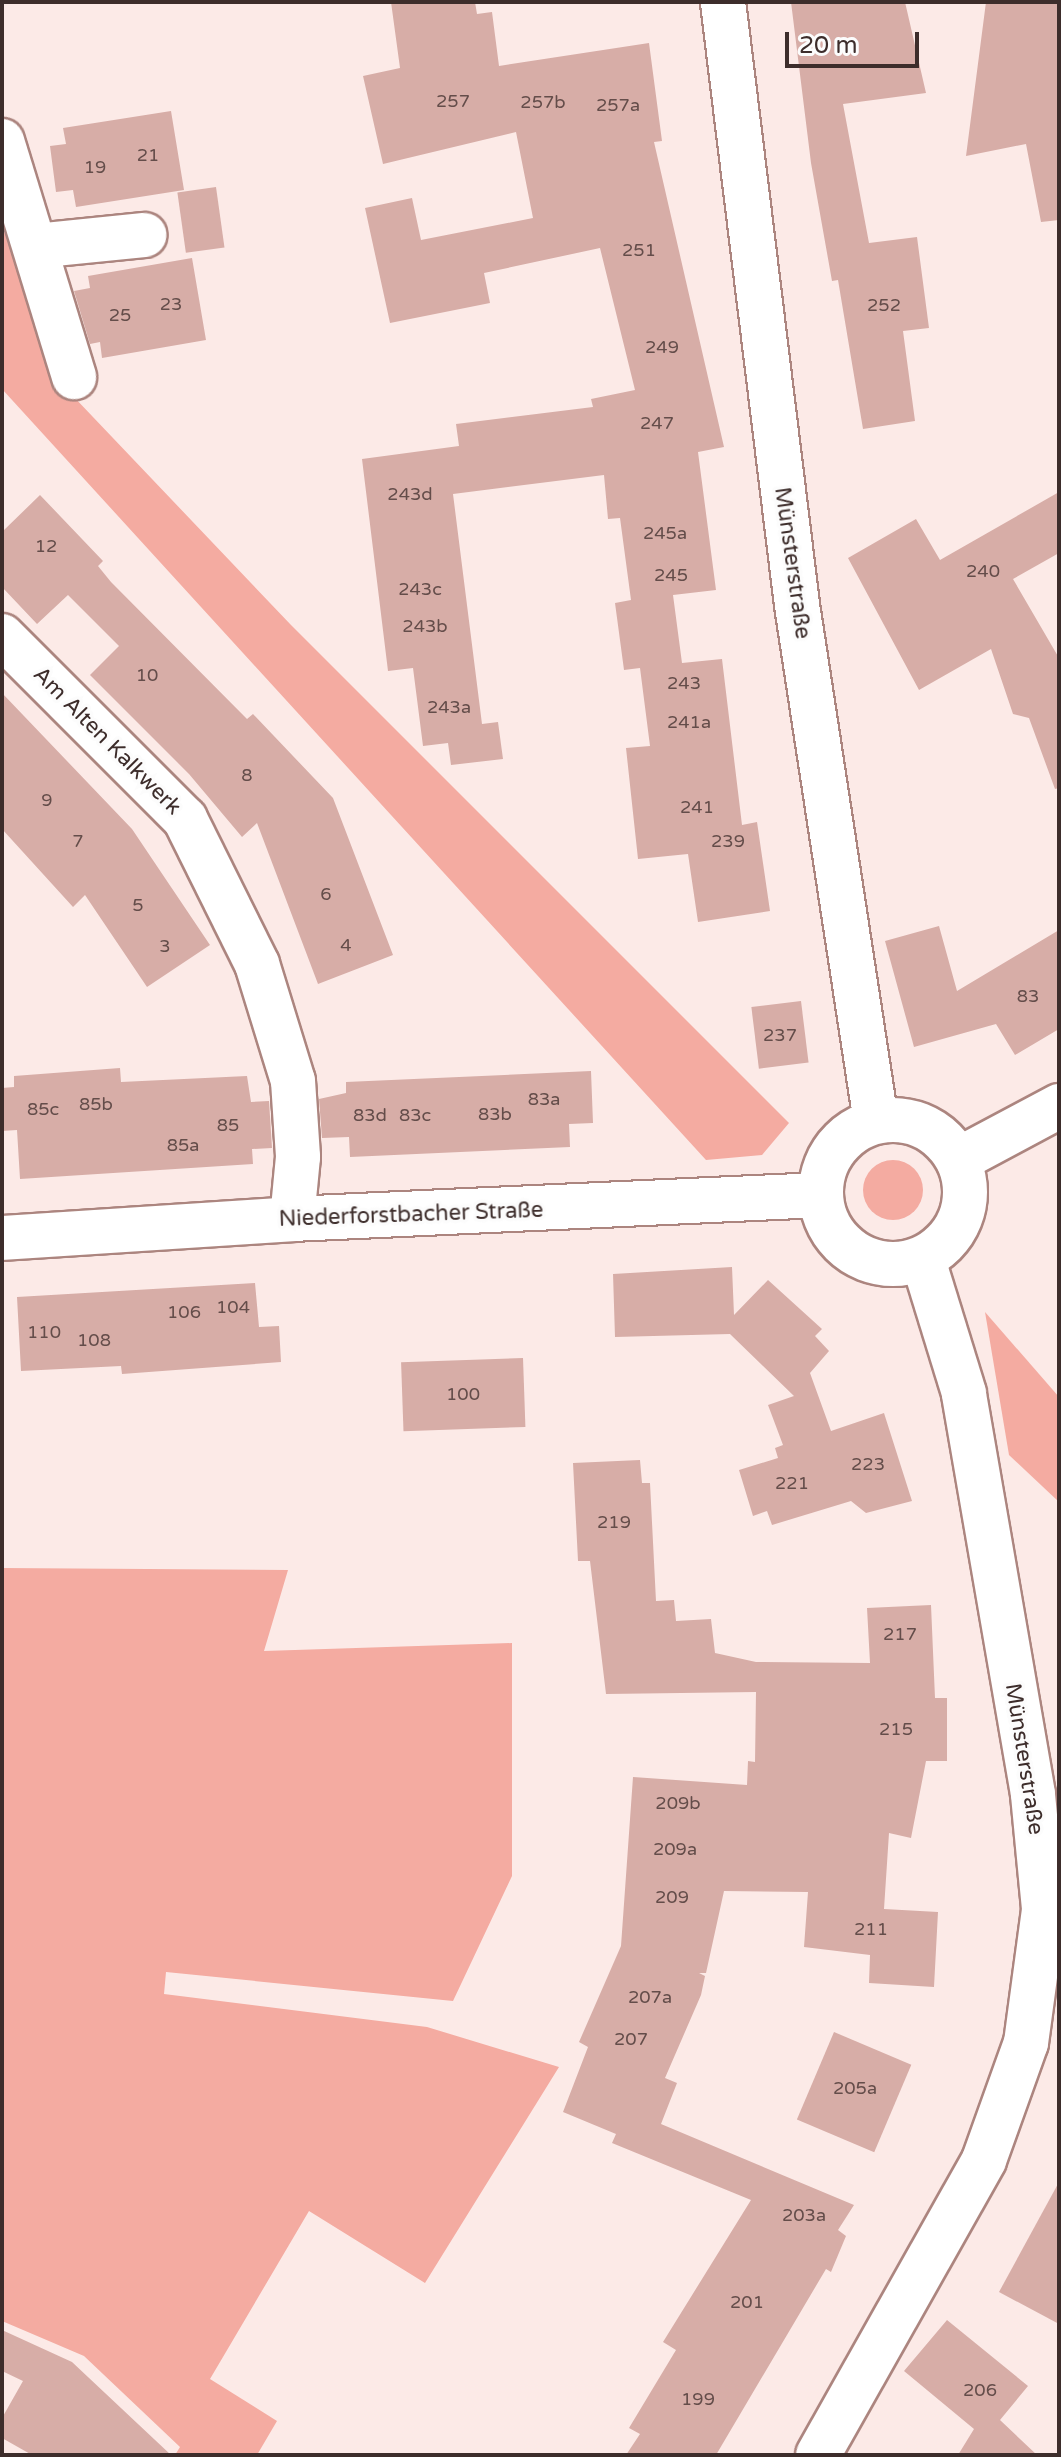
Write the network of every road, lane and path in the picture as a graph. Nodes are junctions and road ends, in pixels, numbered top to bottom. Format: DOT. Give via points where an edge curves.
graph roads {
  1 [pos="723,2"];
  2 [pos="2,141"];
  3 [pos="144,235"];
  4 [pos="36,246"];
  5 [pos="74,377"];
  6 [pos="2,636"];
  7 [pos="1059,1106"];
  8 [pos="876,1121"];
  9 [pos="958,1160"];
  10 [pos="820,1195"];
  11 [pos="292,1219"];
  12 [pos="2,1238"];
  13 [pos="923,1260"];
  14 [pos="818,2455"];
  1 -- 8 [label="street, Münsterstraße" via="797,605"];
  2 -- 4 [label="street"];
  3 -- 4 [label="street"];
  4 -- 5 [label="street"];
  6 -- 11 [label="street, Am Alten Kalkwerk" via="185,819 257,964 293,1081 298,1157"];
  7 -- 9 [label="street"];
  8 -- 9 [label="street" via="924,1125 945,1140"];
  8 -- 10 [label="street" via="835,1147 822,1169"];
  9 -- 13 [label="street" via="966,1189 961,1218 944,1243"];
  10 -- 11 [label="street, Niederforstbacher Straße"];
  10 -- 13 [label="street" via="828,1225 851,1250 895,1265"];
  11 -- 12 [label="street, Niederforstbacher Straße"];
  13 -- 14 [label="street, Münsterstraße" via="964,1393 1033,1794 1044,1909 1026,2043 984,2160"];
}
